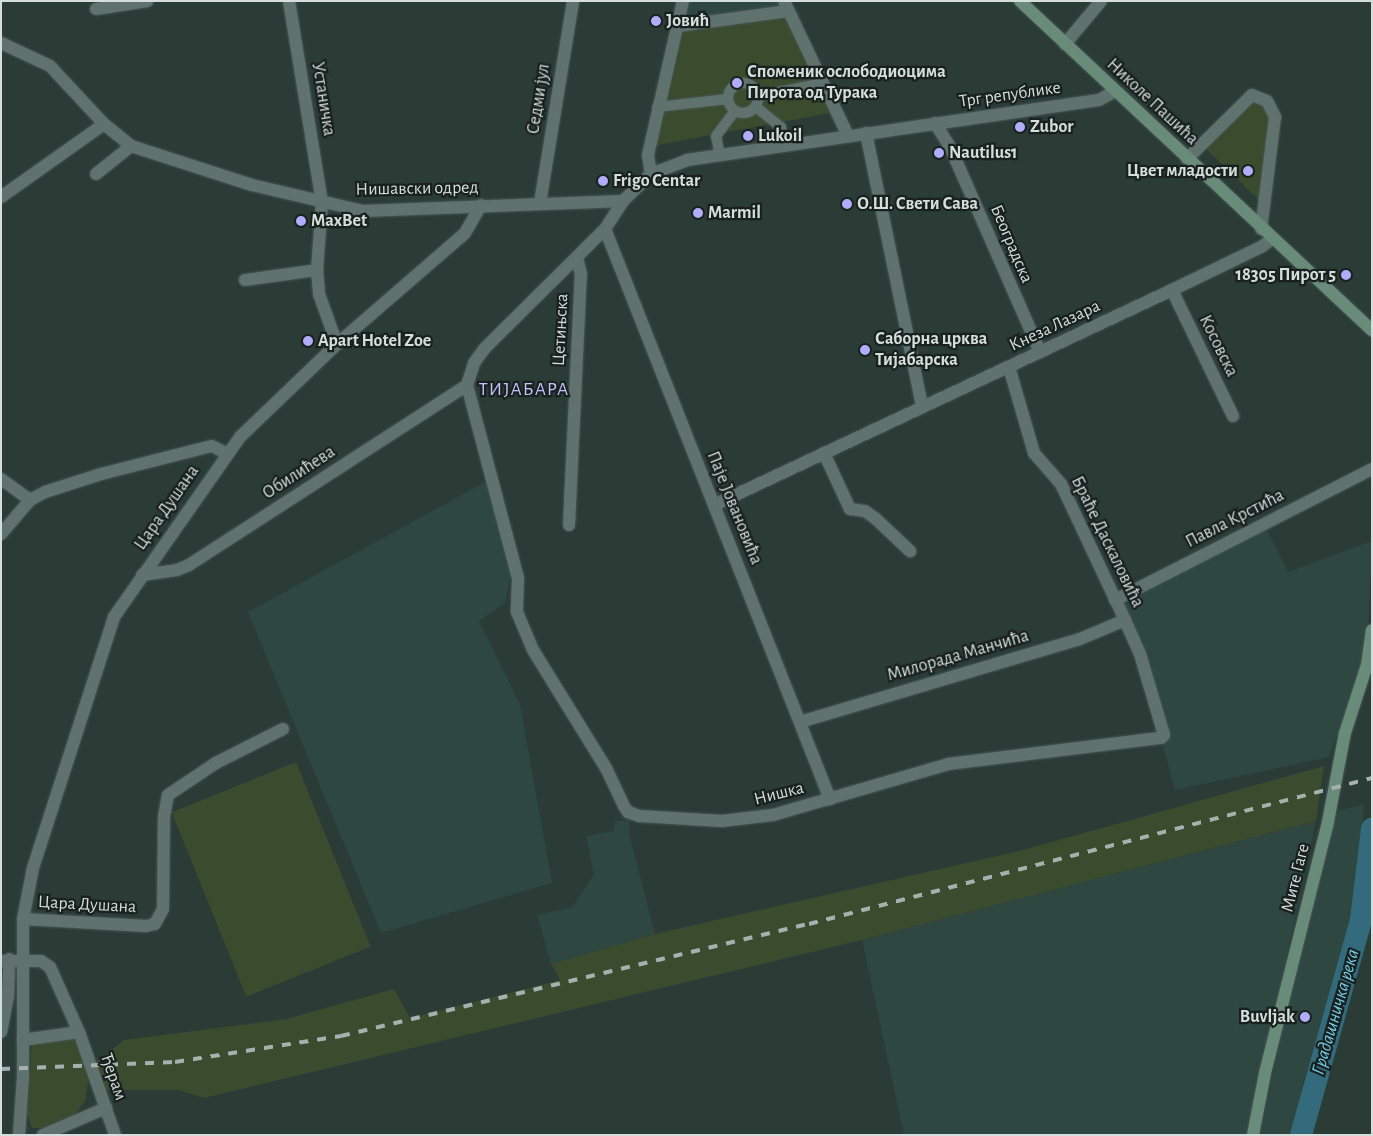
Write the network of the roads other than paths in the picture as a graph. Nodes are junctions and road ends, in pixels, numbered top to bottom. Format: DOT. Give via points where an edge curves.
graph roads {
  1 [pos="147,1"];
  2 [pos="289,1"];
  3 [pos="573,1"];
  4 [pos="682,1"];
  5 [pos="1020,1"];
  6 [pos="1101,1"];
  7 [pos="786,6"];
  8 [pos="96,9"];
  9 [pos="678,26"];
  10 [pos="1,43"];
  11 [pos="1065,44"];
  12 [pos="823,83"];
  13 [pos="1115,91"];
  14 [pos="759,96"];
  15 [pos="728,99"];
  16 [pos="658,106"];
  17 [pos="756,107"];
  18 [pos="735,111"];
  19 [pos="104,124"];
  20 [pos="935,124"];
  21 [pos="866,133"];
  22 [pos="848,136"];
  23 [pos="131,146"];
  24 [pos="785,146"];
  25 [pos="720,155"];
  26 [pos="1188,159"];
  27 [pos="96,174"];
  28 [pos="651,174"];
  29 [pos="1,197"];
  30 [pos="623,201"];
  31 [pos="322,202"];
  32 [pos="540,203"];
  33 [pos="481,205"];
  34 [pos="605,229"];
  35 [pos="1261,229"];
  36 [pos="1272,239"];
  37 [pos="577,258"];
  38 [pos="317,270"];
  39 [pos="245,280"];
  40 [pos="1172,290"];
  41 [pos="1372,330"];
  42 [pos="337,344"];
  43 [pos="1040,352"];
  44 [pos="1009,367"];
  45 [pos="467,385"];
  46 [pos="922,407"];
  47 [pos="1233,416"];
  48 [pos="226,453"];
  49 [pos="824,453"];
  50 [pos="1372,468"];
  51 [pos="1,479"];
  52 [pos="30,500"];
  53 [pos="714,504"];
  54 [pos="569,524"];
  55 [pos="1,534"];
  56 [pos="910,551"];
  57 [pos="142,575"];
  58 [pos="1115,600"];
  59 [pos="1125,620"];
  60 [pos="1372,630"];
  61 [pos="800,722"];
  62 [pos="283,730"];
  63 [pos="1161,738"];
  64 [pos="830,799"];
  65 [pos="23,919"];
  66 [pos="23,959"];
  67 [pos="5,960"];
  68 [pos="1,1032"];
  69 [pos="78,1032"];
  70 [pos="23,1040"];
  71 [pos="106,1108"];
  72 [pos="19,1135"];
  73 [pos="43,1135"];
  74 [pos="114,1135"];
  75 [pos="1253,1135"];
  1 -- 8 [label="street"];
  2 -- 31 [label="street, Устаничка"];
  3 -- 32 [label="street, Седми јул"];
  4 -- 9 [label="street"];
  5 -- 11 [label="main road, Николе Пашића"];
  6 -- 11 [label="street"];
  7 -- 9 [label="street"];
  7 -- 12 [label="street"];
  9 -- 16 [label="street"];
  10 -- 19 [label="street, Нишавски одред" via="50,66"];
  11 -- 13 [label="main road, Николе Пашића"];
  12 -- 14 [label="street"];
  12 -- 22 [label="street"];
  13 -- 20 [label="street, Трг републике" via="1099,100"];
  13 -- 26 [label="main road, Николе Пашића"];
  14 -- 15 [label="street" via="750,84 740,83 731,89"];
  14 -- 17 [label="street"];
  15 -- 16 [label="street"];
  15 -- 18 [label="street"];
  16 -- 28 [label="street" via="648,155"];
  17 -- 18 [label="street" via="744,114"];
  17 -- 24 [label="street" via="781,127"];
  18 -- 25 [label="street" via="716,136"];
  19 -- 23 [label="street, Нишавски одред"];
  19 -- 29 [label="street"];
  20 -- 21 [label="street, Трг републике"];
  20 -- 43 [label="street, Београдска" via="951,149"];
  21 -- 22 [label="street, Трг републике"];
  21 -- 46 [label="street"];
  22 -- 24 [label="street, Трг републике"];
  23 -- 27 [label="street"];
  23 -- 31 [label="street, Нишавски одред" via="252,185"];
  24 -- 25 [label="street, Трг републике"];
  25 -- 28 [label="street, Трг републике" via="687,160"];
  26 -- 35 [label="main road, Николе Пашића"];
  26 -- 35 [label="street" via="1252,95 1267,101 1275,116"];
  28 -- 30 [label="street, Трг републике"];
  30 -- 32 [label="street, Нишавски одред"];
  30 -- 34 [label="street, Трг републике"];
  31 -- 33 [label="street, Нишавски одред" via="376,211"];
  31 -- 38 [label="street, Устаничка"];
  32 -- 33 [label="street, Нишавски одред"];
  33 -- 42 [label="street, Цара Душана" via="465,233"];
  34 -- 37 [label="street"];
  34 -- 53 [label="street, Паје Јовановића"];
  35 -- 36 [label="main road, Николе Пашића"];
  36 -- 40 [label="street, Кнеза Лазара"];
  36 -- 41 [label="main road, Николе Пашића"];
  37 -- 45 [label="street" via="485,348 474,363"];
  37 -- 54 [label="street, Цетињска" via="581,274"];
  38 -- 39 [label="street"];
  38 -- 42 [label="street, Устаничка" via="319,294"];
  40 -- 43 [label="street, Кнеза Лазара"];
  40 -- 47 [label="street, Косовска"];
  42 -- 48 [label="street, Цара Душана" via="269,407"];
  43 -- 44 [label="street, Кнеза Лазара"];
  44 -- 46 [label="street, Кнеза Лазара"];
  44 -- 58 [label="street, Браће Даскаловића" via="1034,453 1061,484"];
  45 -- 57 [label="street, Обилићева" via="189,564 177,570"];
  45 -- 64 [label="street, Нишка" via="518,578 517,612 532,650 606,768 628,812 665,819 722,821 767,816"];
  46 -- 49 [label="street, Кнеза Лазара"];
  48 -- 52 [label="street" via="212,446 45,492"];
  48 -- 57 [label="street, Цара Душана"];
  49 -- 53 [label="street, Кнеза Лазара"];
  49 -- 56 [label="street" via="850,509 865,511 876,518"];
  50 -- 58 [label="street, Павла Крстића"];
  51 -- 52 [label="street"];
  52 -- 55 [label="street"];
  53 -- 61 [label="street, Паје Јовановића"];
  57 -- 65 [label="street, Цара Душана" via="114,617 33,868"];
  58 -- 59 [label="street, Браће Даскаловића"];
  59 -- 61 [label="street, Милорада Манчића" via="1080,639"];
  59 -- 63 [label="street, Браће Даскаловића" via="1140,654 1164,729"];
  60 -- 75 [label="main road, Мите Гаге" via="1367,665 1345,733 1327,827 1265,1074"];
  61 -- 64 [label="street, Паје Јовановића"];
  62 -- 65 [label="street, Цара Душана" via="216,763 168,795 162,909 155,924"];
  63 -- 64 [label="street, Нишка" via="948,764"];
  65 -- 66 [label="street, Цара Душана"];
  66 -- 67 [label="street"];
  66 -- 69 [label="street" via="41,961 50,967"];
  66 -- 70 [label="street, Цара Душана"];
  67 -- 68 [label="street" via="8,996"];
  69 -- 70 [label="street"];
  69 -- 71 [label="street, Ђерам"];
  70 -- 72 [label="street, Цара Душана"];
  71 -- 73 [label="street"];
  71 -- 74 [label="street, Ђерам"];
}
